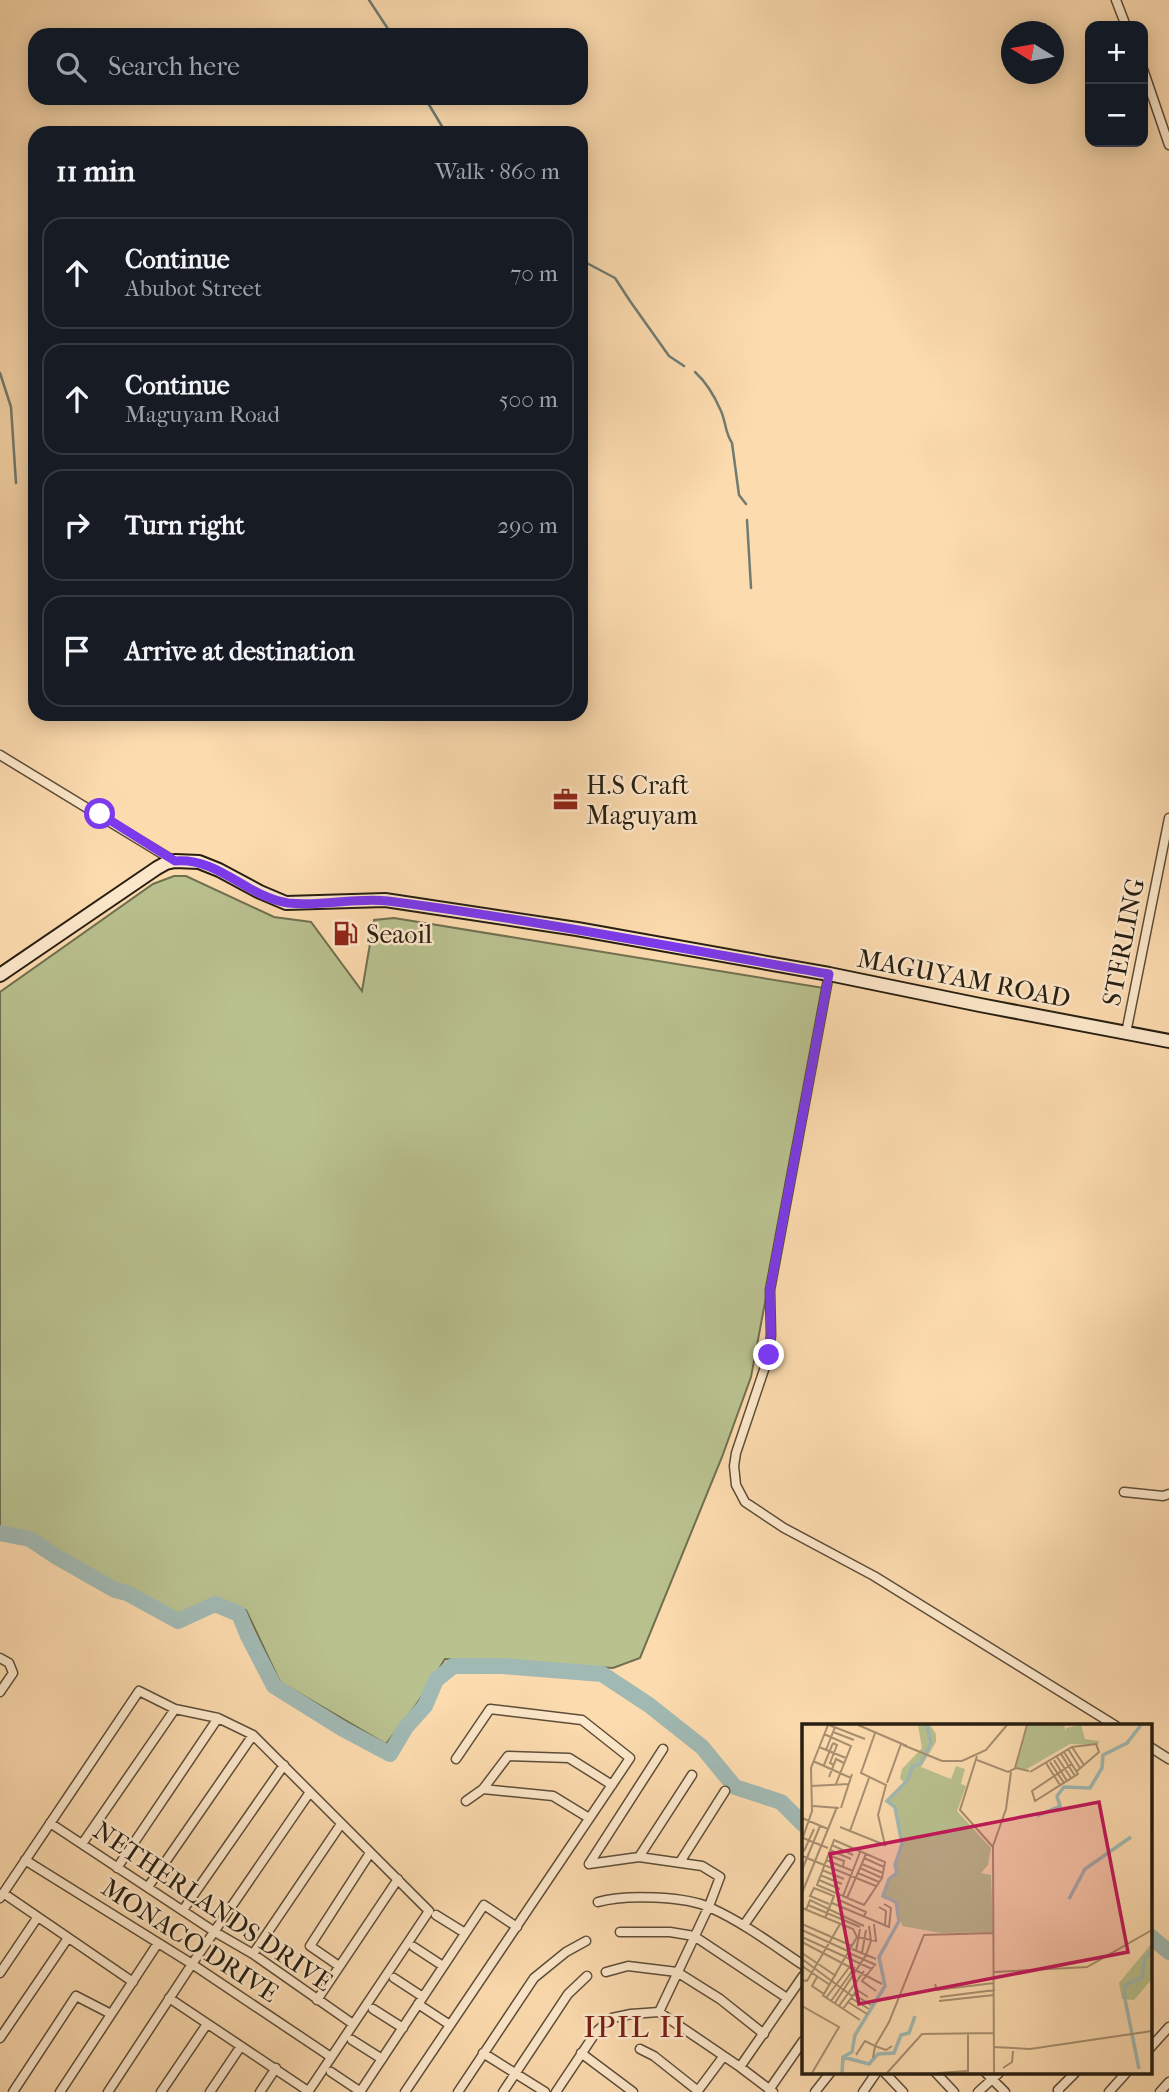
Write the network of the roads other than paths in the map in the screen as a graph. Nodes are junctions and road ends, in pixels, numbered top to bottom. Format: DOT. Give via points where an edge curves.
graph roads {
  1 [pos="1116,0"];
  2 [pos="1124,21"];
  3 [pos="1148,84"];
  4 [pos="1169,145"];
  5 [pos="0,755"];
  6 [pos="1169,818"];
  7 [pos="175,861"];
  8 [pos="829,974"];
  9 [pos="0,975"];
  10 [pos="1126,1033"];
  11 [pos="1169,1041"];
  12 [pos="1124,1492"];
  13 [pos="1169,1494"];
  14 [pos="0,1658"];
  15 [pos="0,1692"];
  16 [pos="175,1709"];
  17 [pos="218,1718"];
  18 [pos="1113,1724"];
  19 [pos="253,1735"];
  20 [pos="1152,1748"];
  21 [pos="663,1749"];
  22 [pos="456,1759"];
  23 [pos="1169,1759"];
  24 [pos="284,1765"];
  25 [pos="692,1775"];
  26 [pos="612,1785"];
  27 [pos="484,1789"];
  28 [pos="725,1791"];
  29 [pos="310,1792"];
  30 [pos="466,1801"];
  31 [pos="589,1818"];
  32 [pos="50,1823"];
  33 [pos="341,1824"];
  34 [pos="82,1844"];
  35 [pos="370,1853"];
  36 [pos="639,1857"];
  37 [pos="790,1858"];
  38 [pos="25,1860"];
  39 [pos="680,1862"];
  40 [pos="117,1868"];
  41 [pos="398,1879"];
  42 [pos="148,1886"];
  43 [pos="2,1896"];
  44 [pos="598,1902"];
  45 [pos="709,1906"];
  46 [pos="183,1910"];
  47 [pos="433,1913"];
  48 [pos="37,1918"];
  49 [pos="744,1925"];
  50 [pos="517,1927"];
  51 [pos="215,1931"];
  52 [pos="621,1932"];
  53 [pos="465,1933"];
  54 [pos="694,1936"];
  55 [pos="68,1938"];
  56 [pos="586,1941"];
  57 [pos="158,1943"];
  58 [pos="414,1947"];
  59 [pos="253,1954"];
  60 [pos="192,1964"];
  61 [pos="802,1964"];
  62 [pos="339,1966"];
  63 [pos="443,1966"];
  64 [pos="606,1972"];
  65 [pos="677,1972"];
  66 [pos="0,1973"];
  67 [pos="587,1976"];
  68 [pos="802,1977"];
  69 [pos="394,1978"];
  70 [pos="133,1982"];
  71 [pos="169,1998"];
  72 [pos="787,1998"];
  73 [pos="317,2000"];
  74 [pos="421,2001"];
  75 [pos="373,2009"];
  76 [pos="659,2012"];
  77 [pos="111,2014"];
  78 [pos="207,2024"];
  79 [pos="353,2024"];
  80 [pos="450,2025"];
  81 [pos="1169,2027"];
  82 [pos="403,2028"];
  83 [pos="764,2034"];
  84 [pos="0,2038"];
  85 [pos="352,2040"];
  86 [pos="802,2042"];
  87 [pos="241,2046"];
  88 [pos="1152,2046"];
  89 [pos="640,2049"];
  90 [pos="483,2053"];
  91 [pos="581,2053"];
  92 [pos="331,2057"];
  93 [pos="723,2057"];
  94 [pos="382,2059"];
  95 [pos="740,2067"];
  96 [pos="276,2068"];
  97 [pos="331,2073"];
  98 [pos="516,2073"];
  99 [pos="829,2074"];
  100 [pos="875,2074"];
  101 [pos="886,2074"];
  102 [pos="937,2074"];
  103 [pos="1074,2074"];
  104 [pos="1125,2074"];
  105 [pos="993,2075"];
  106 [pos="1169,2082"];
  107 [pos="560,2090"];
  108 [pos="766,2090"];
  109 [pos="308,2091"];
  110 [pos="698,2091"];
  111 [pos="13,2092"];
  112 [pos="60,2092"];
  113 [pos="108,2092"];
  114 [pos="162,2092"];
  115 [pos="210,2092"];
  116 [pos="260,2092"];
  117 [pos="361,2092"];
  118 [pos="405,2092"];
  119 [pos="458,2092"];
  120 [pos="503,2092"];
  121 [pos="545,2092"];
  122 [pos="633,2092"];
  123 [pos="815,2092"];
  124 [pos="863,2092"];
  125 [pos="903,2092"];
  126 [pos="954,2092"];
  127 [pos="978,2092"];
  128 [pos="1005,2092"];
  129 [pos="1059,2092"];
  130 [pos="1109,2092"];
  131 [pos="1160,2092"];
  1 -- 2 [label="street"];
  3 -- 4 [label="street"];
  5 -- 7 [label="street"];
  6 -- 10 [label="street, STERLING"];
  7 -- 8 [label="main road, MAGUYAM ROAD" via="207,865 286,902 385,900"];
  7 -- 9 [label="main road" via="157,868"];
  8 -- 10 [label="main road, MAGUYAM ROAD"];
  8 -- 18 [label="street" via="770,1290 769,1355 736,1453 736,1485 745,1502 784,1528 874,1576"];
  10 -- 11 [label="main road, MAGUYAM ROAD"];
  12 -- 13 [label="street"];
  14 -- 15 [label="street" via="9,1663 13,1673"];
  16 -- 17 [label="street"];
  16 -- 32 [label="street" via="139,1691"];
  16 -- 34 [label="street"];
  17 -- 19 [label="street"];
  17 -- 40 [label="street"];
  19 -- 24 [label="street"];
  19 -- 42 [label="street"];
  20 -- 23 [label="street"];
  21 -- 36 [label="street" via="589,1864"];
  22 -- 26 [label="street" via="490,1709 582,1720 630,1758"];
  24 -- 29 [label="street"];
  24 -- 46 [label="street"];
  25 -- 36 [label="street"];
  26 -- 27 [label="street" via="569,1758 508,1756"];
  26 -- 31 [label="street"];
  27 -- 30 [label="street"];
  27 -- 31 [label="street" via="554,1796"];
  28 -- 39 [label="street"];
  29 -- 33 [label="street"];
  29 -- 51 [label="street"];
  31 -- 50 [label="street"];
  32 -- 34 [label="street, NETHERLANDS DRIVE"];
  32 -- 38 [label="street"];
  33 -- 35 [label="street"];
  33 -- 59 [label="street"];
  34 -- 40 [label="street, NETHERLANDS DRIVE"];
  35 -- 41 [label="street"];
  35 -- 62 [label="street" via="310,1946"];
  36 -- 39 [label="street"];
  37 -- 49 [label="street"];
  38 -- 43 [label="street"];
  38 -- 57 [label="street, MONACO DRIVE"];
  39 -- 45 [label="street" via="702,1866 720,1877"];
  40 -- 42 [label="street, NETHERLANDS DRIVE"];
  41 -- 47 [label="street"];
  41 -- 62 [label="street"];
  42 -- 46 [label="street, NETHERLANDS DRIVE"];
  43 -- 48 [label="street"];
  44 -- 45 [label="street" via="648,1897"];
  45 -- 49 [label="street"];
  45 -- 54 [label="street"];
  46 -- 51 [label="street, NETHERLANDS DRIVE"];
  47 -- 53 [label="street"];
  47 -- 79 [label="street"];
  48 -- 55 [label="street"];
  48 -- 66 [label="street"];
  49 -- 61 [label="street"];
  50 -- 53 [label="street" via="484,1905"];
  50 -- 80 [label="street"];
  51 -- 59 [label="street, NETHERLANDS DRIVE"];
  51 -- 60 [label="street"];
  52 -- 54 [label="street"];
  53 -- 63 [label="street"];
  54 -- 65 [label="street"];
  54 -- 72 [label="street"];
  55 -- 70 [label="street"];
  55 -- 84 [label="street"];
  56 -- 90 [label="street" via="534,1978"];
  57 -- 60 [label="street, MONACO DRIVE"];
  57 -- 70 [label="street"];
  58 -- 63 [label="street"];
  59 -- 73 [label="street, NETHERLANDS DRIVE"];
  60 -- 71 [label="street"];
  60 -- 92 [label="street, MONACO DRIVE"];
  62 -- 73 [label="street"];
  63 -- 74 [label="street"];
  64 -- 65 [label="street" via="628,1966"];
  65 -- 76 [label="street"];
  65 -- 83 [label="street"];
  67 -- 98 [label="street" via="568,1994"];
  68 -- 72 [label="street"];
  69 -- 74 [label="street"];
  70 -- 77 [label="street"];
  71 -- 78 [label="street"];
  71 -- 113 [label="street"];
  72 -- 83 [label="street"];
  73 -- 79 [label="street, NETHERLANDS DRIVE"];
  74 -- 80 [label="street"];
  74 -- 82 [label="street"];
  75 -- 82 [label="street"];
  76 -- 91 [label="street" via="612,2018"];
  76 -- 93 [label="street"];
  77 -- 111 [label="street" via="76,1996"];
  77 -- 112 [label="street"];
  78 -- 87 [label="street"];
  78 -- 114 [label="street"];
  79 -- 92 [label="street"];
  80 -- 118 [label="street"];
  81 -- 88 [label="street"];
  82 -- 94 [label="street"];
  83 -- 95 [label="street"];
  85 -- 94 [label="street"];
  86 -- 108 [label="street"];
  87 -- 96 [label="street"];
  87 -- 115 [label="street"];
  89 -- 110 [label="street"];
  90 -- 98 [label="street"];
  90 -- 119 [label="street"];
  91 -- 107 [label="street"];
  91 -- 122 [label="street"];
  92 -- 109 [label="street"];
  93 -- 95 [label="street"];
  93 -- 110 [label="street"];
  94 -- 117 [label="street"];
  95 -- 108 [label="street"];
  96 -- 109 [label="street"];
  96 -- 116 [label="street"];
  97 -- 117 [label="street"];
  98 -- 120 [label="street"];
  98 -- 121 [label="street"];
  99 -- 123 [label="street"];
  100 -- 124 [label="street"];
  101 -- 125 [label="street"];
  102 -- 126 [label="street"];
  103 -- 129 [label="street"];
  104 -- 130 [label="street"];
  105 -- 127 [label="street"];
  105 -- 128 [label="street"];
  106 -- 131 [label="street"];
}
